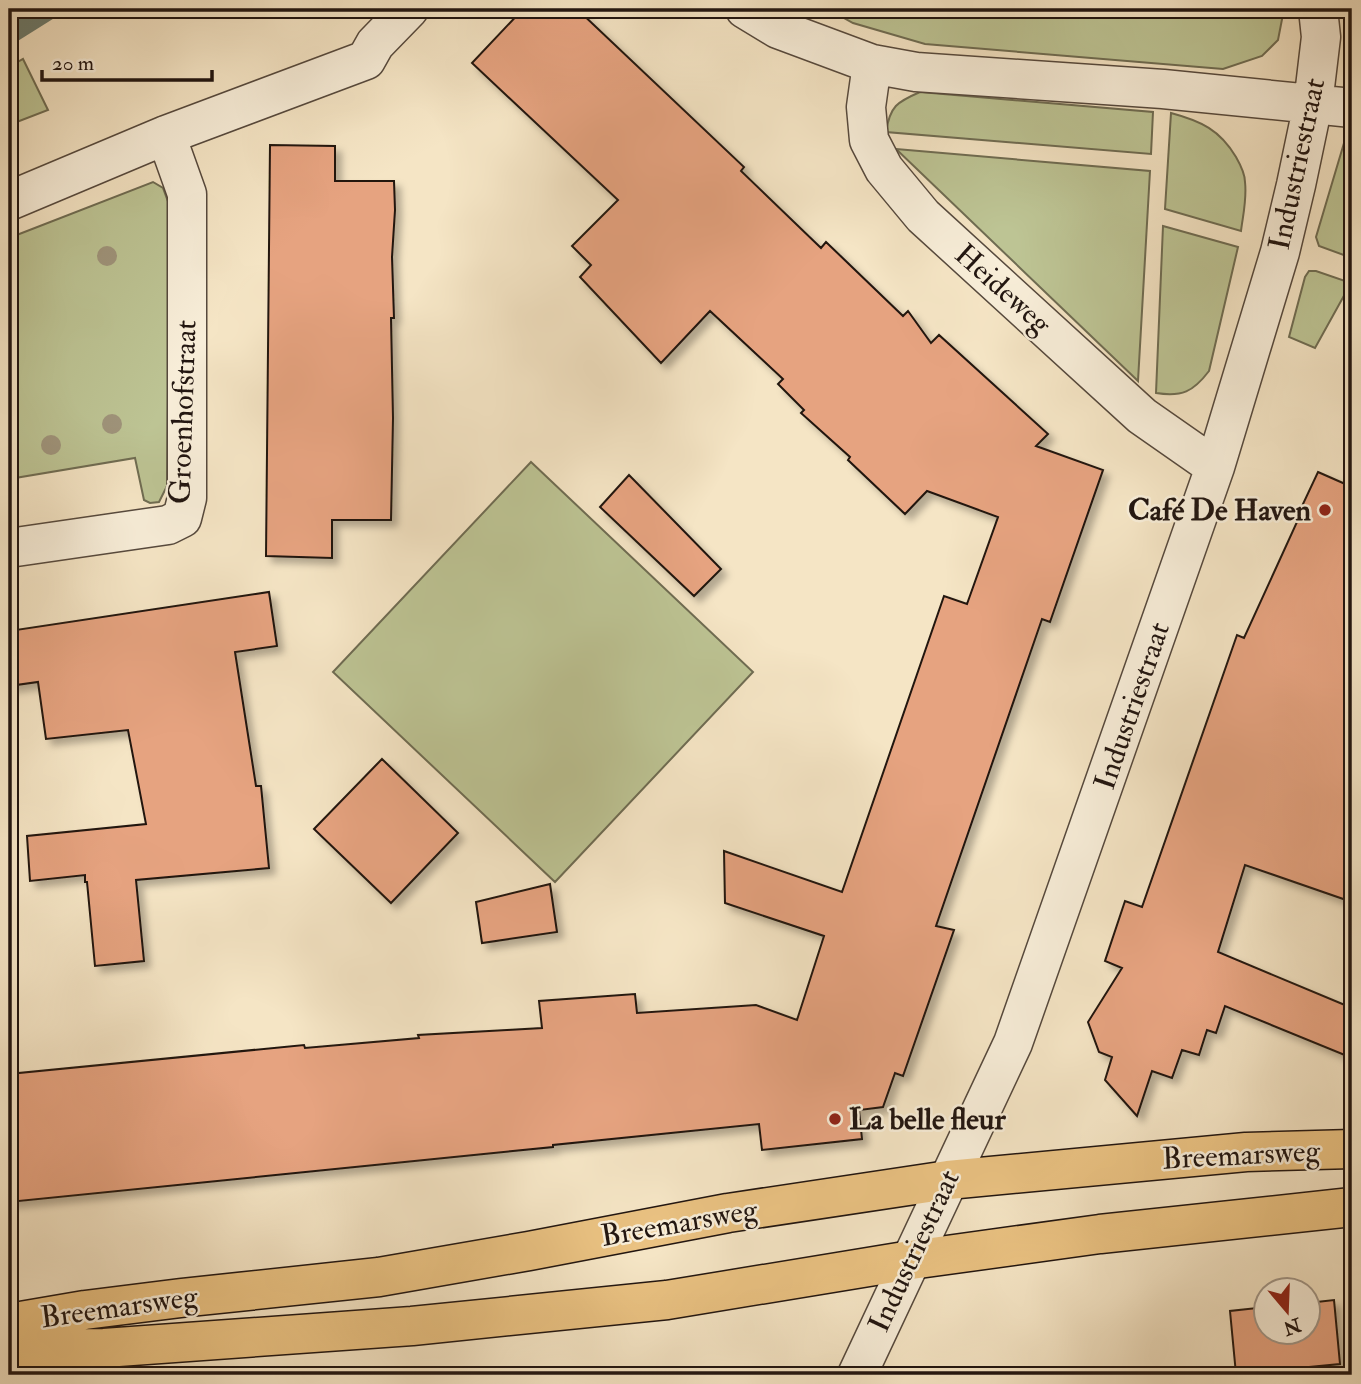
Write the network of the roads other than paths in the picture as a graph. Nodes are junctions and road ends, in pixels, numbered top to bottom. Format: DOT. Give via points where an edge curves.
graph roads {
  1 [pos="409,9"];
  2 [pos="745,9"];
  3 [pos="1318,9"];
  4 [pos="872,64"];
  5 [pos="1313,104"];
  6 [pos="1352,108"];
  7 [pos="166,135"];
  8 [pos="9,201"];
  9 [pos="1215,467"];
  10 [pos="9,548"];
  11 [pos="1352,1149"];
  12 [pos="948,1180"];
  13 [pos="1352,1208"];
  14 [pos="911,1260"];
  15 [pos="9,1323"];
  16 [pos="9,1349"];
  17 [pos="856,1375"];
  1 -- 7 [label="street" via="374,44 366,60"];
  2 -- 4 [label="street" via="778,29"];
  3 -- 5 [label="street, Industriestraat" via="1321,37"];
  4 -- 5 [label="street" via="916,72"];
  4 -- 9 [label="street, Heideweg" via="866,107 869,139 884,169 923,216 1142,415"];
  5 -- 6 [label="street"];
  5 -- 9 [label="street, Industriestraat" via="1280,252"];
  7 -- 8 [label="street"];
  7 -- 10 [label="street, Groenhofstraat" via="187,194 187,498 182,518 168,526"];
  9 -- 12 [label="street, Industriestraat" via="1013,1043"];
  11 -- 12 [label="main road, Breemarsweg" via="1246,1152"];
  12 -- 14 [label="street, Industriestraat"];
  12 -- 15 [label="main road, Breemarsweg" via="728,1213 379,1277"];
  13 -- 14 [label="main road, Breemarsweg" via="1100,1234"];
  14 -- 16 [label="main road, Breemarsweg" via="667,1300 439,1324 104,1348"];
  14 -- 17 [label="street, Industriestraat"];
}
